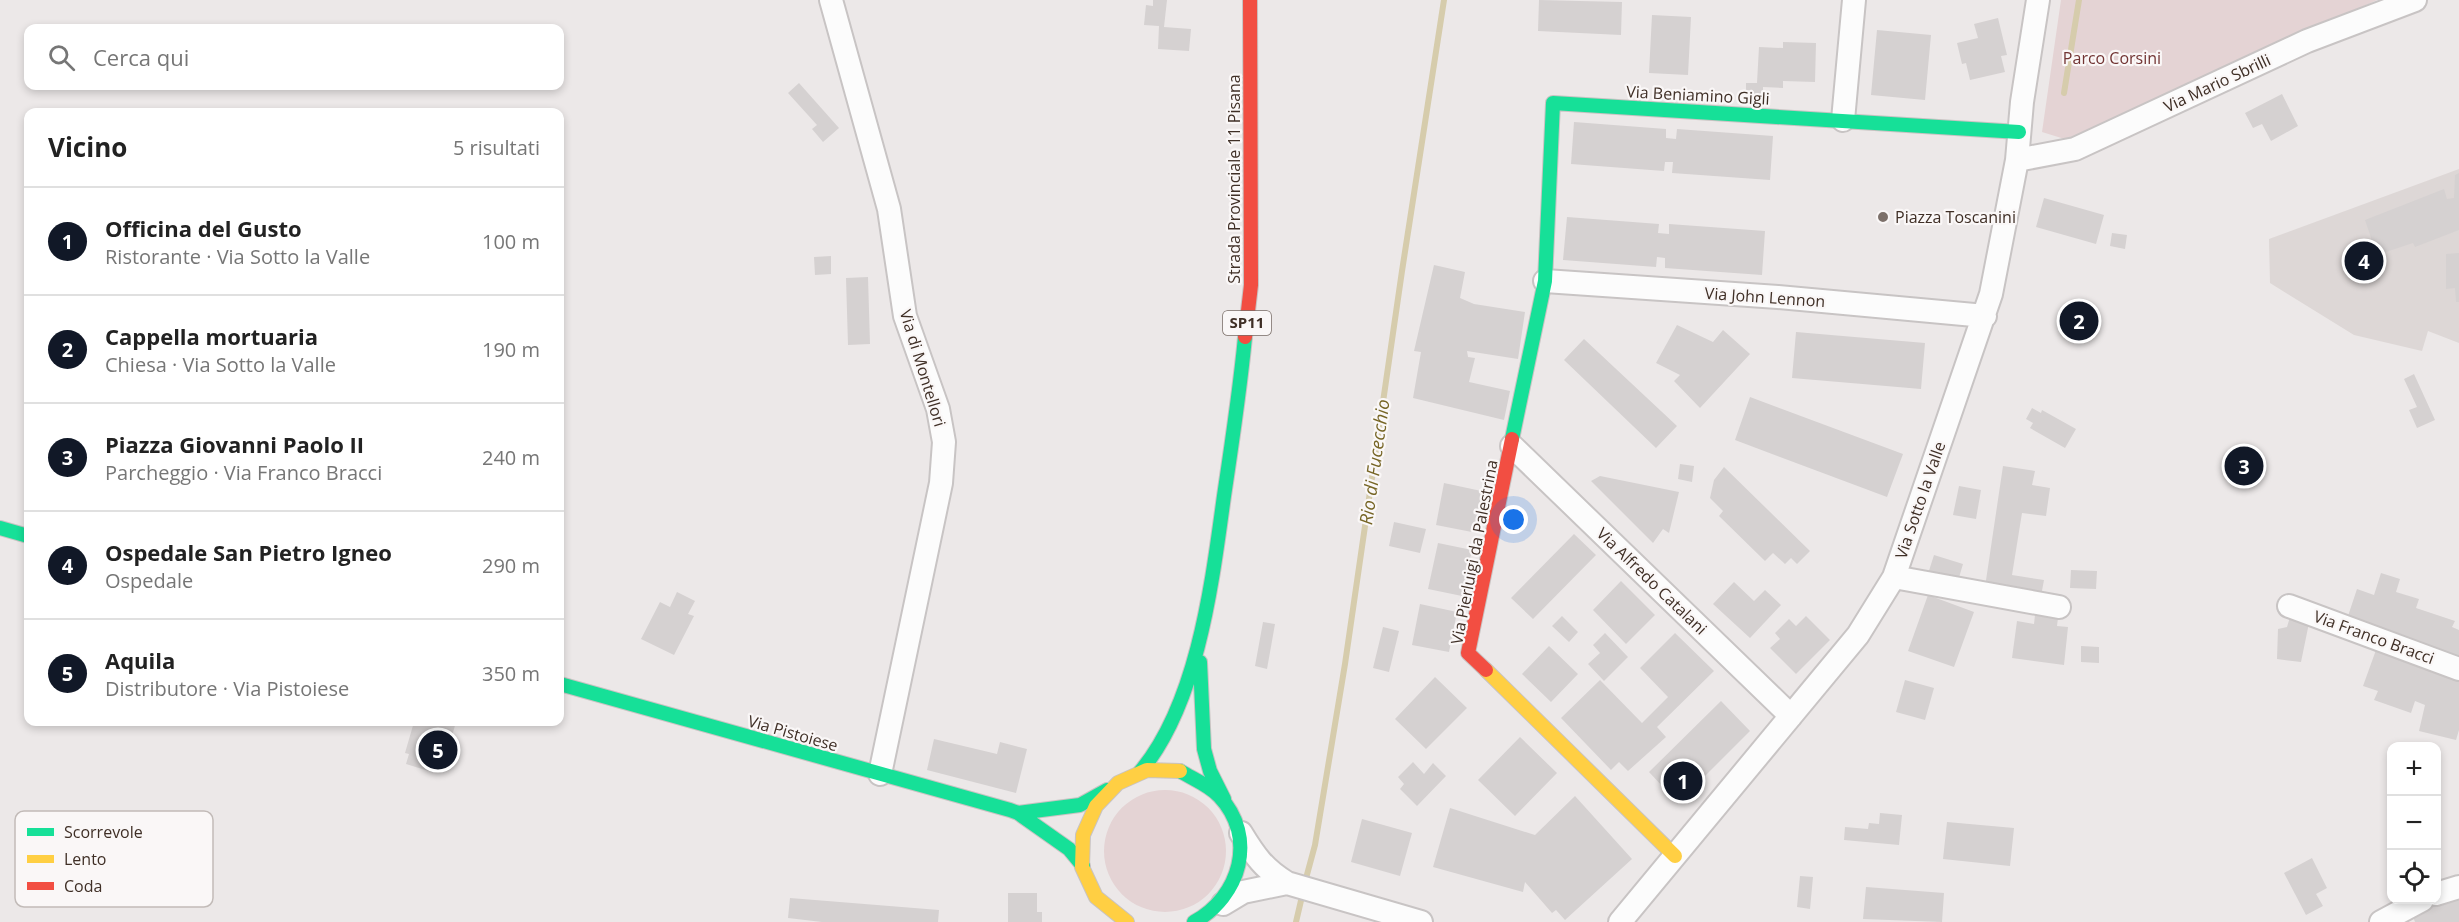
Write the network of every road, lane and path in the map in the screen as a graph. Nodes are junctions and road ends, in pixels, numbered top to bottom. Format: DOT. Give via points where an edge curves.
graph roads {
  1 [pos="831,0"];
  2 [pos="1250,0"];
  3 [pos="1854,0"];
  4 [pos="2038,0"];
  5 [pos="2415,0"];
  6 [pos="1843,120"];
  7 [pos="2019,132"];
  8 [pos="2017,160"];
  9 [pos="1545,281"];
  10 [pos="1984,316"];
  11 [pos="1512,446"];
  12 [pos="0,528"];
  13 [pos="24,535"];
  14 [pos="1894,577"];
  15 [pos="2289,606"];
  16 [pos="2059,607"];
  17 [pos="1200,642"];
  18 [pos="2459,669"];
  19 [pos="564,685"];
  20 [pos="1791,716"];
  21 [pos="1140,772"];
  22 [pos="880,774"];
  23 [pos="1109,789"];
  24 [pos="1226,803"];
  25 [pos="1018,813"];
  26 [pos="1237,827"];
  27 [pos="1675,856"];
  28 [pos="1083,866"];
  29 [pos="1287,883"];
  30 [pos="2459,887"];
  31 [pos="2441,892"];
  32 [pos="2415,904"];
  33 [pos="1214,910"];
  34 [pos="1121,920"];
  35 [pos="1619,920"];
  36 [pos="1194,922"];
  37 [pos="1421,922"];
  38 [pos="2381,922"];
  1 -- 22 [label="street, Via di Montellori" via="889,209 905,316 938,409 944,442 940,483"];
  2 -- 17 [label="main road, Strada Provinciale 11 Pisana / SP11" via="1251,285 1222,514"];
  3 -- 6 [label="street"];
  4 -- 7 [label="street, Via Sotto la Valle"];
  5 -- 8 [label="street, Via Mario Sbrilli" via="2307,41 2074,149"];
  6 -- 7 [label="main road, Via Beniamino Gigli"];
  6 -- 9 [label="main road, Via Beniamino Gigli" via="1553,103"];
  7 -- 8 [label="street, Via Sotto la Valle"];
  8 -- 10 [label="street, Via Sotto la Valle"];
  9 -- 10 [label="street, Via John Lennon"];
  9 -- 11 [label="main road, Via Pierluigi da Palestrina"];
  10 -- 14 [label="street, Via Sotto la Valle"];
  11 -- 20 [label="street, Via Alfredo Catalani"];
  11 -- 27 [label="main road, Via Pierluigi da Palestrina" via="1468,653"];
  12 -- 13 [label="main road"];
  14 -- 16 [label="street"];
  14 -- 20 [label="street, Via Sotto la Valle" via="1858,635"];
  15 -- 18 [label="street, Via Franco Bracci"];
  17 -- 21 [label="main road, Strada Provinciale 11 Pisana / SP11" via="1170,727"];
  17 -- 24 [label="main road, Strada Provinciale 11 Pisana" via="1204,749"];
  19 -- 22 [label="main road, Via Pistoiese"];
  20 -- 27 [label="street, Via Sotto la Valle"];
  21 -- 23 [label="main road, Via Pistoiese"];
  21 -- 24 [label="main road" via="1188,774 1209,786"];
  22 -- 25 [label="main road, Via Pistoiese"];
  23 -- 25 [label="main road, Via Pistoiese" via="1080,805"];
  23 -- 28 [label="main road" via="1085,824"];
  24 -- 26 [label="main road, Strada Provinciale 11 Pisana"];
  25 -- 28 [label="main road, Via Pistoiese" via="1069,849"];
  26 -- 29 [label="street" via="1269,872"];
  26 -- 33 [label="main road, Strada Provinciale 11 Pisana" via="1241,849 1238,872"];
  27 -- 35 [label="street, Via Sotto la Valle"];
  28 -- 34 [label="main road" via="1095,895"];
  29 -- 33 [label="street" via="1243,892"];
  29 -- 37 [label="street"];
  30 -- 31 [label="street"];
  32 -- 38 [label="street"];
  33 -- 36 [label="main road"];
}
